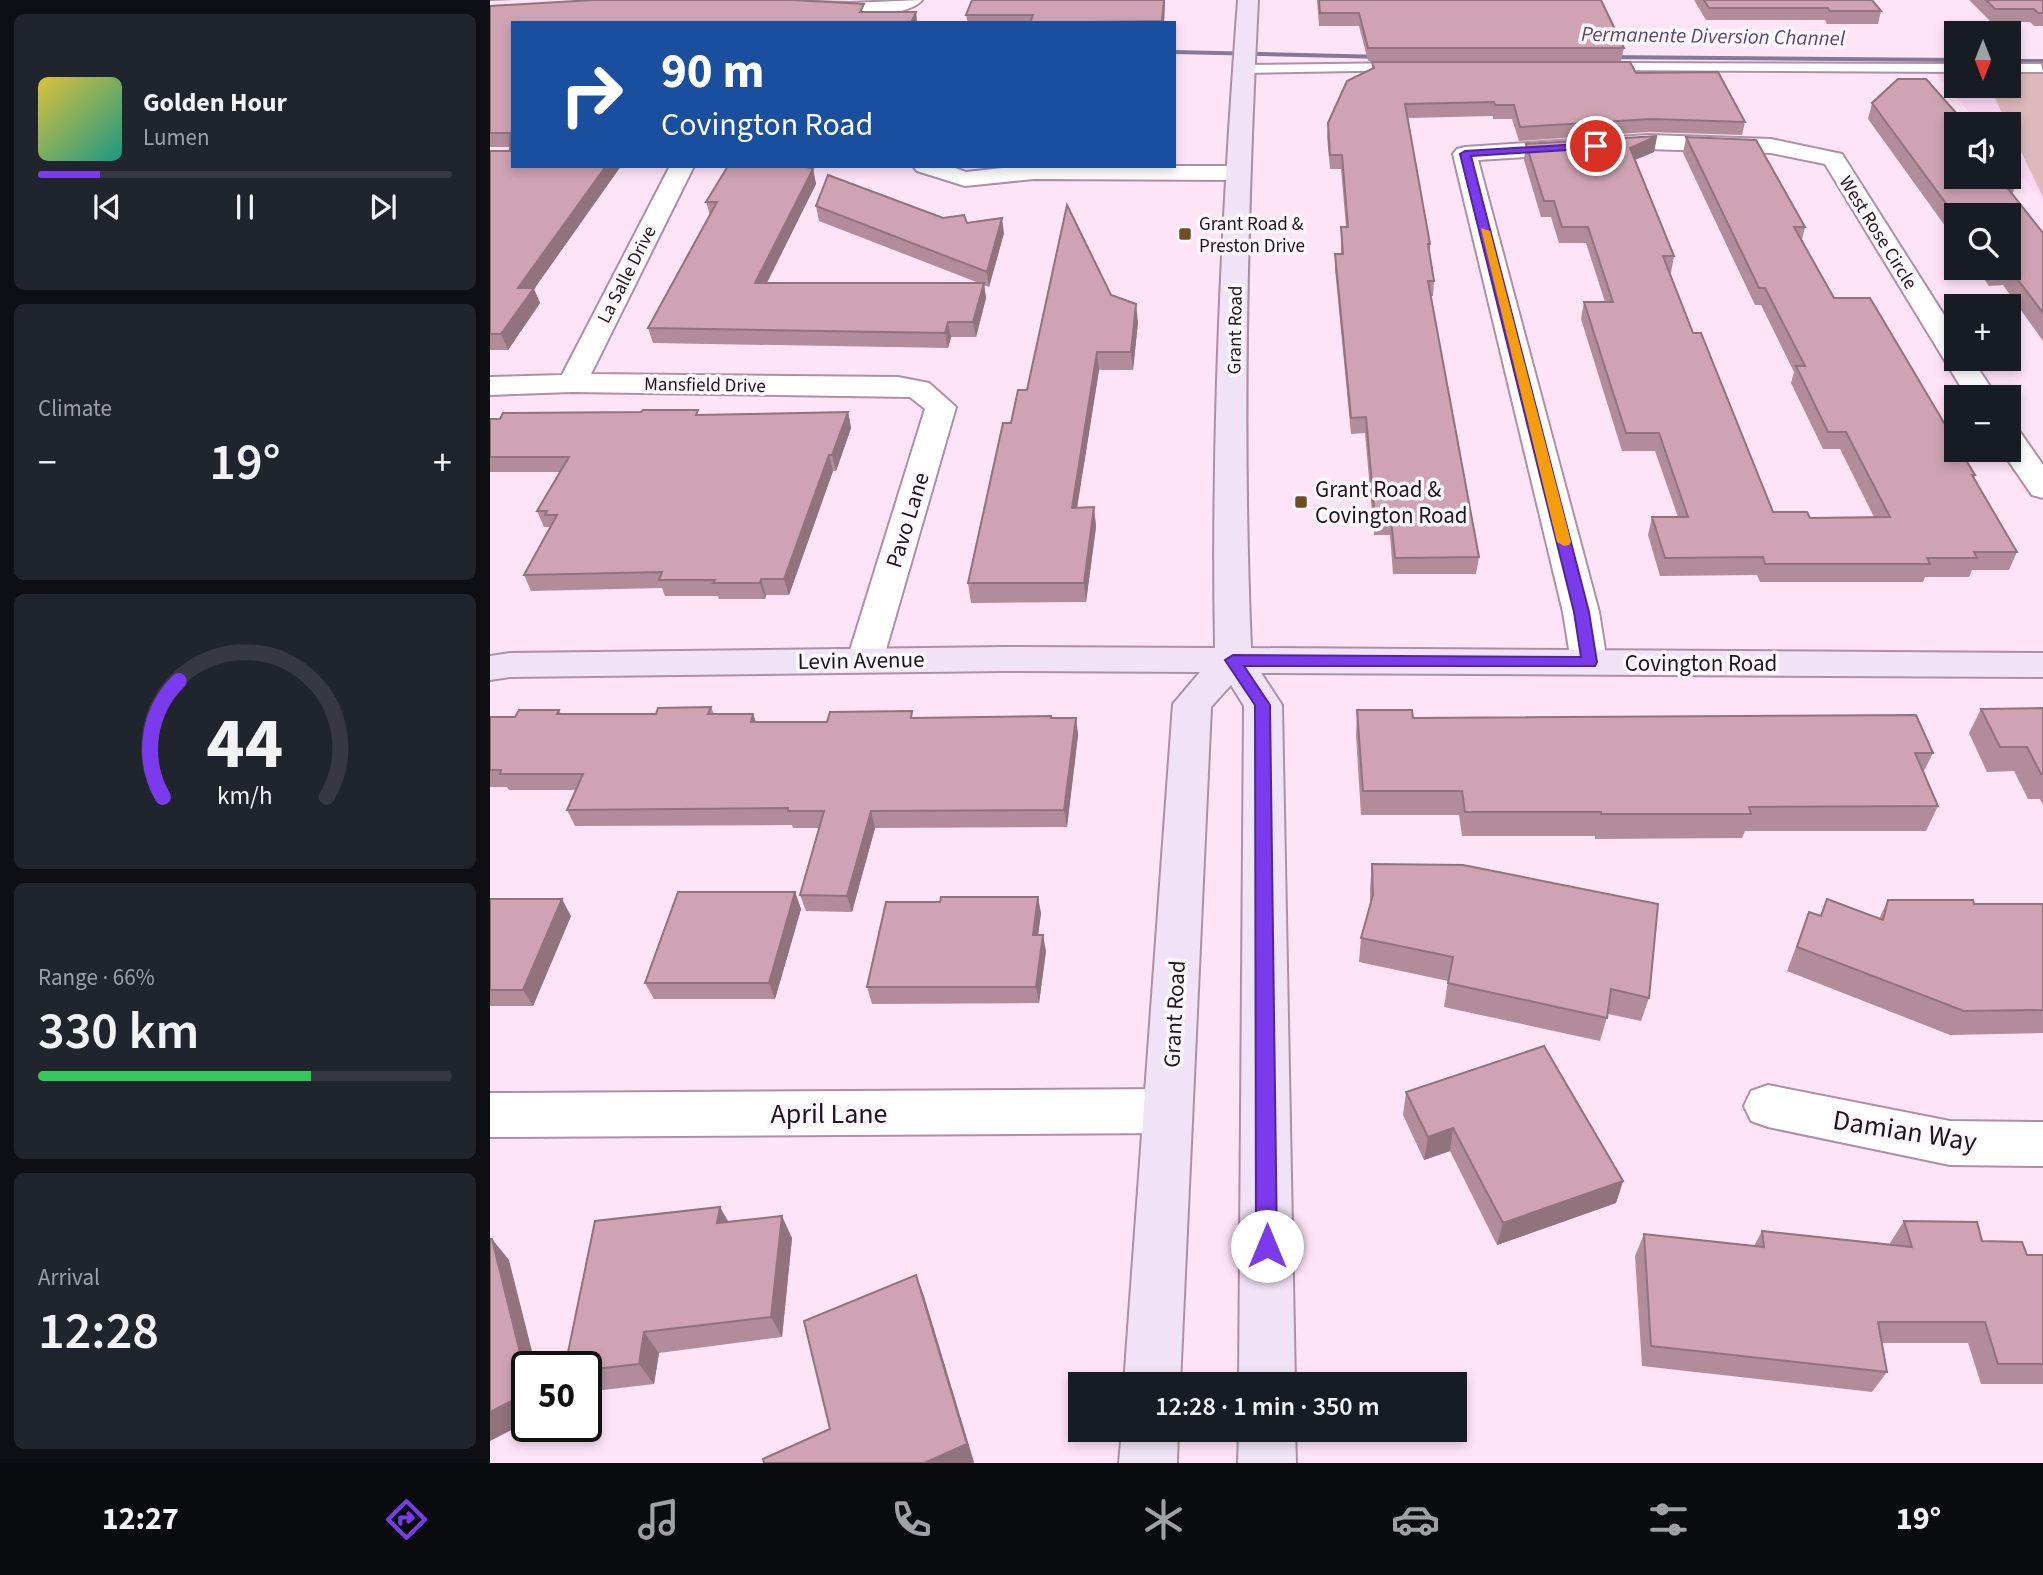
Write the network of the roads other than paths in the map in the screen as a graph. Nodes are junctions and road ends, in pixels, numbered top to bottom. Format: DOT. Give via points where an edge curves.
graph roads {
  1 [pos="731,0"];
  2 [pos="912,0"];
  3 [pos="1248,0"];
  4 [pos="1243,59"];
  5 [pos="1426,67"];
  6 [pos="1579,67"];
  7 [pos="1944,68"];
  8 [pos="2021,68"];
  9 [pos="2041,68"];
  10 [pos="681,168"];
  11 [pos="931,168"];
  12 [pos="1237,173"];
  13 [pos="1944,336"];
  14 [pos="572,383"];
  15 [pos="490,386"];
  16 [pos="919,389"];
  17 [pos="2021,456"];
  18 [pos="2043,488"];
  19 [pos="865,660"];
  20 [pos="1233,660"];
  21 [pos="1589,662"];
  22 [pos="2043,665"];
  23 [pos="490,668"];
  24 [pos="1768,1106"];
  25 [pos="1168,1111"];
  26 [pos="490,1115"];
  27 [pos="2043,1144"];
  28 [pos="1153,1372"];
  29 [pos="1267,1372"];
  30 [pos="1149,1442"];
  31 [pos="1267,1442"];
  32 [pos="1148,1463"];
  33 [pos="1268,1463"];
  1 -- 2 [label="street" via="860,9"];
  3 -- 4 [label="main road, Grant Road"];
  4 -- 5 [label="lane"];
  4 -- 12 [label="main road, Grant Road"];
  6 -- 7 [label="lane"];
  8 -- 9 [label="lane"];
  10 -- 14 [label="street, La Salle Drive"];
  11 -- 12 [label="street" via="965,179 1034,172"];
  12 -- 20 [label="main road, Grant Road" via="1230,490"];
  13 -- 21 [label="street, West Rose Circle" via="1833,159 1772,146 1648,142 1465,154 1581,612"];
  14 -- 15 [label="street, Mansfield Drive"];
  14 -- 16 [label="street, Mansfield Drive"];
  16 -- 19 [label="street, Pavo Lane" via="941,407"];
  17 -- 18 [label="street"];
  19 -- 20 [label="main road, Levin Avenue"];
  19 -- 23 [label="main road, Levin Avenue"];
  20 -- 21 [label="main road, Covington Road"];
  20 -- 25 [label="main road, Grant Road" via="1192,704"];
  20 -- 29 [label="main road" via="1263,705"];
  21 -- 22 [label="main road, Covington Road"];
  24 -- 27 [label="street, Damian Way" via="1950,1143"];
  25 -- 26 [label="street, April Lane"];
  25 -- 28 [label="main road, Grant Road"];
  30 -- 32 [label="main road"];
  31 -- 33 [label="main road"];
}
